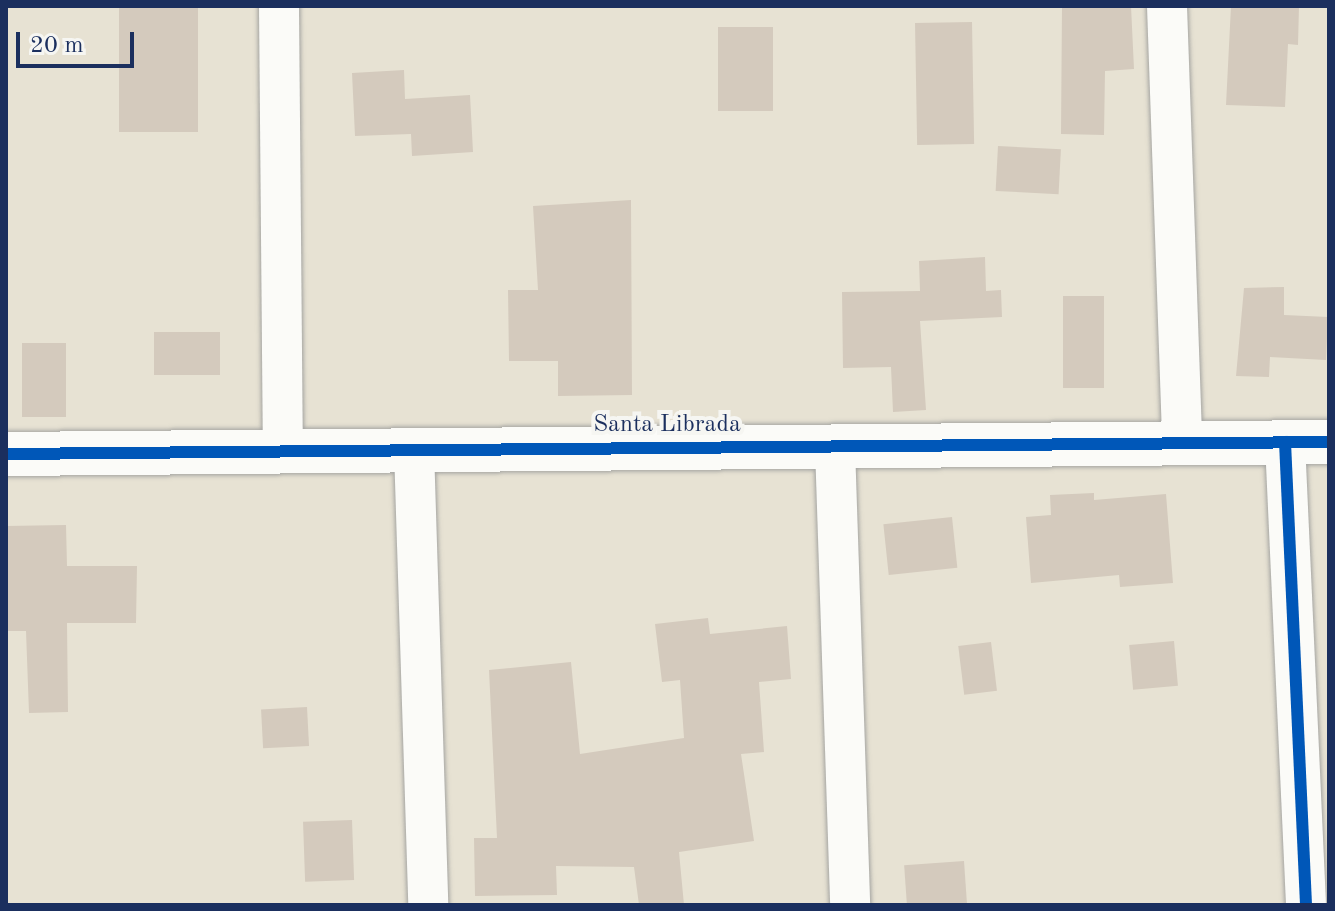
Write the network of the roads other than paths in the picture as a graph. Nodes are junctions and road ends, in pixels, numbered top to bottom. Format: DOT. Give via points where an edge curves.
graph roads {
  1 [pos="279,6"];
  2 [pos="1167,6"];
  3 [pos="1285,442"];
  4 [pos="1329,442"];
  5 [pos="1182,443"];
  6 [pos="835,447"];
  7 [pos="414,449"];
  8 [pos="283,450"];
  9 [pos="6,454"];
  10 [pos="428,905"];
  11 [pos="850,905"];
  12 [pos="1306,905"];
  1 -- 8 [label="street"];
  2 -- 5 [label="street"];
  3 -- 4 [label="street, Santa Librada"];
  3 -- 5 [label="street, Santa Librada"];
  3 -- 12 [label="street"];
  5 -- 6 [label="street, Santa Librada"];
  6 -- 7 [label="street, Santa Librada"];
  6 -- 11 [label="street"];
  7 -- 8 [label="street, Santa Librada"];
  7 -- 10 [label="street"];
  8 -- 9 [label="street, Santa Librada"];
}
